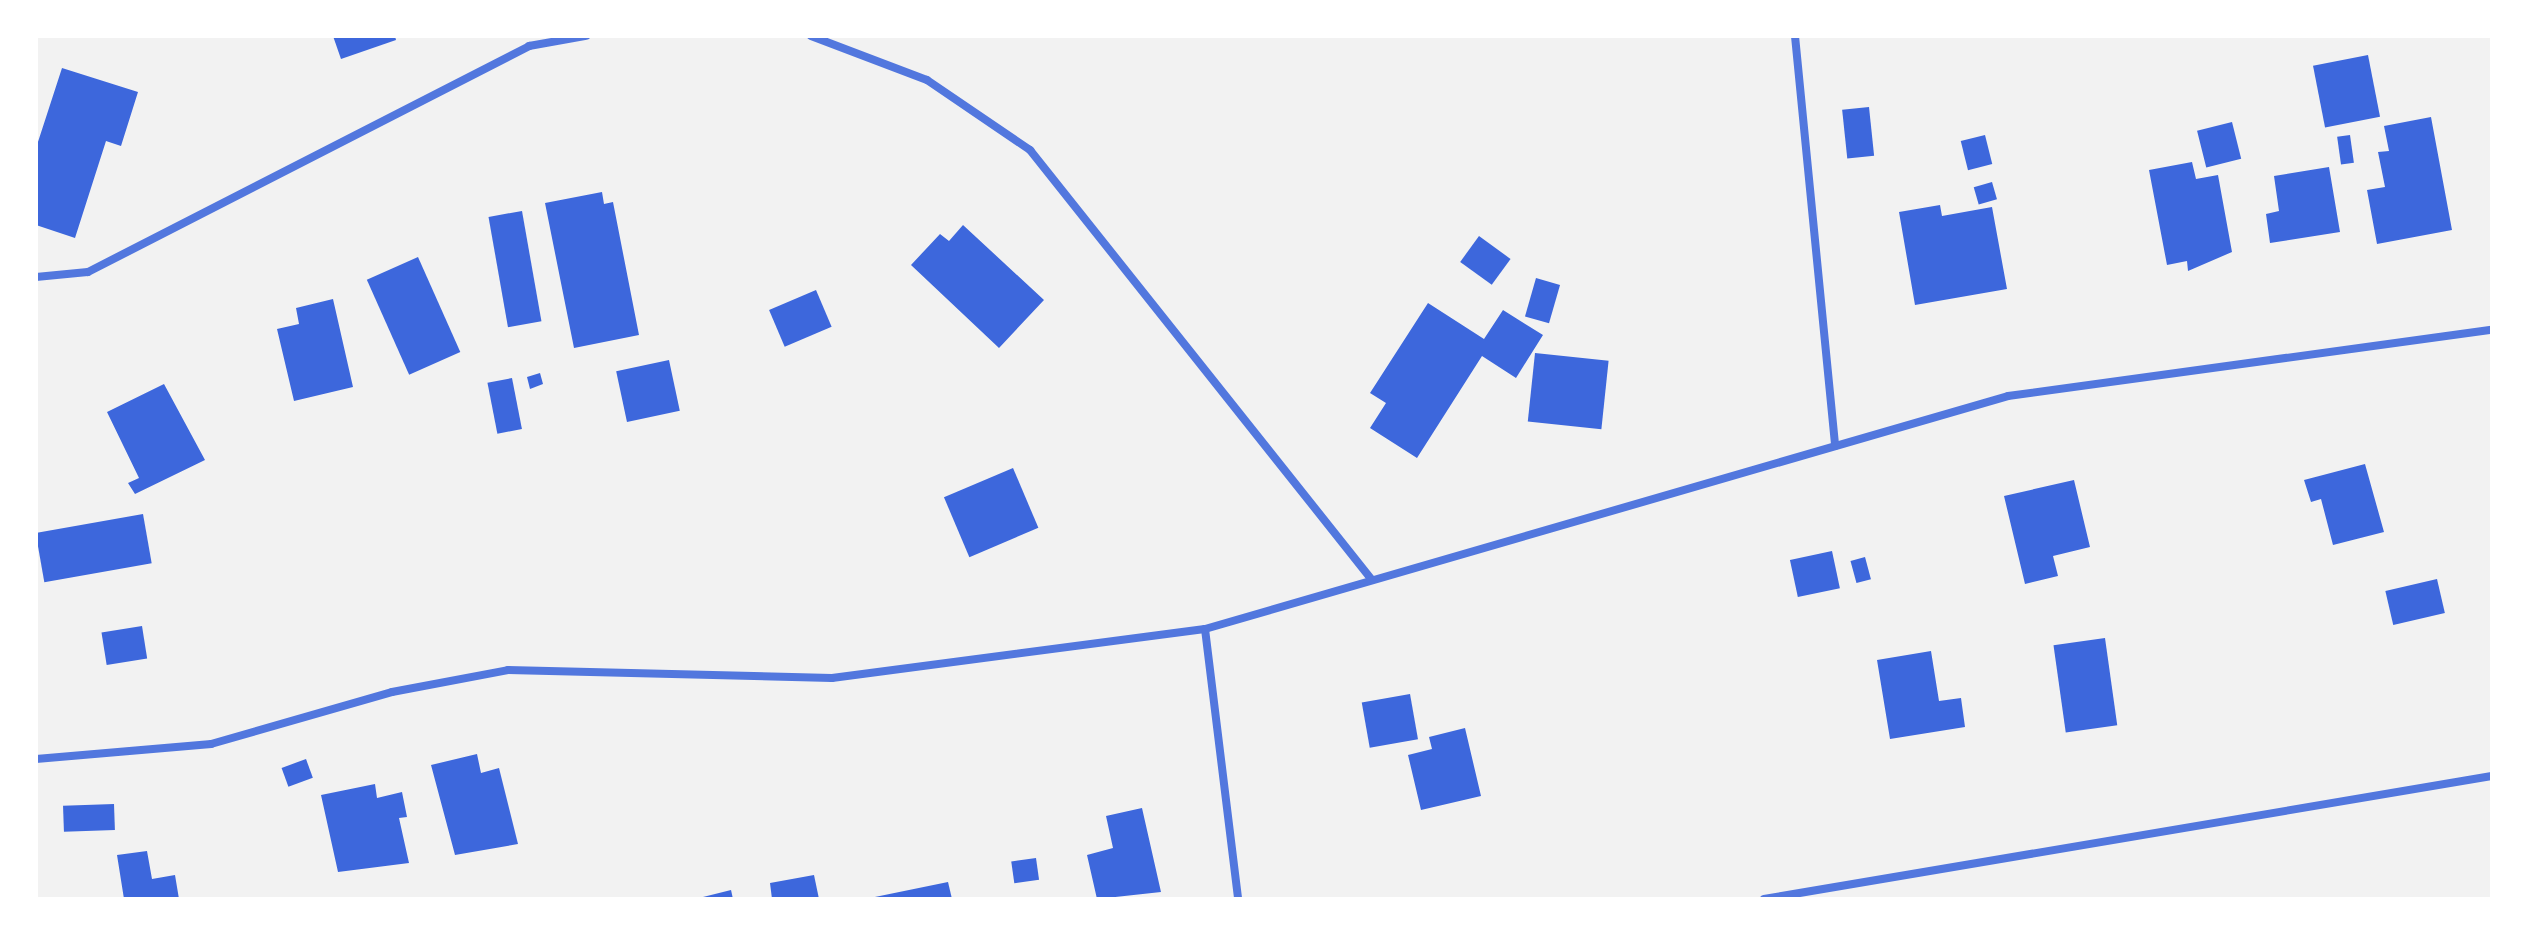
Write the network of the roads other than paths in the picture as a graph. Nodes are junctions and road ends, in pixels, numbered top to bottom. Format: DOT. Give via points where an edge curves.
graph roads {
  1 [pos="586,36"];
  2 [pos="811,36"];
  3 [pos="1795,36"];
  4 [pos="36,277"];
  5 [pos="2492,330"];
  6 [pos="1835,446"];
  7 [pos="1372,580"];
  8 [pos="1205,629"];
  9 [pos="36,759"];
  10 [pos="2492,776"];
  11 [pos="1238,899"];
  12 [pos="1764,899"];
  1 -- 4 [label="street" via="529,46 88,272"];
  2 -- 7 [label="street" via="927,80 1030,150"];
  3 -- 6 [label="street"];
  5 -- 6 [label="street" via="2008,396"];
  6 -- 7 [label="street"];
  7 -- 8 [label="street"];
  8 -- 9 [label="street" via="832,678 508,670 392,692 211,744"];
  8 -- 11 [label="street"];
  10 -- 12 [label="street"];
}
